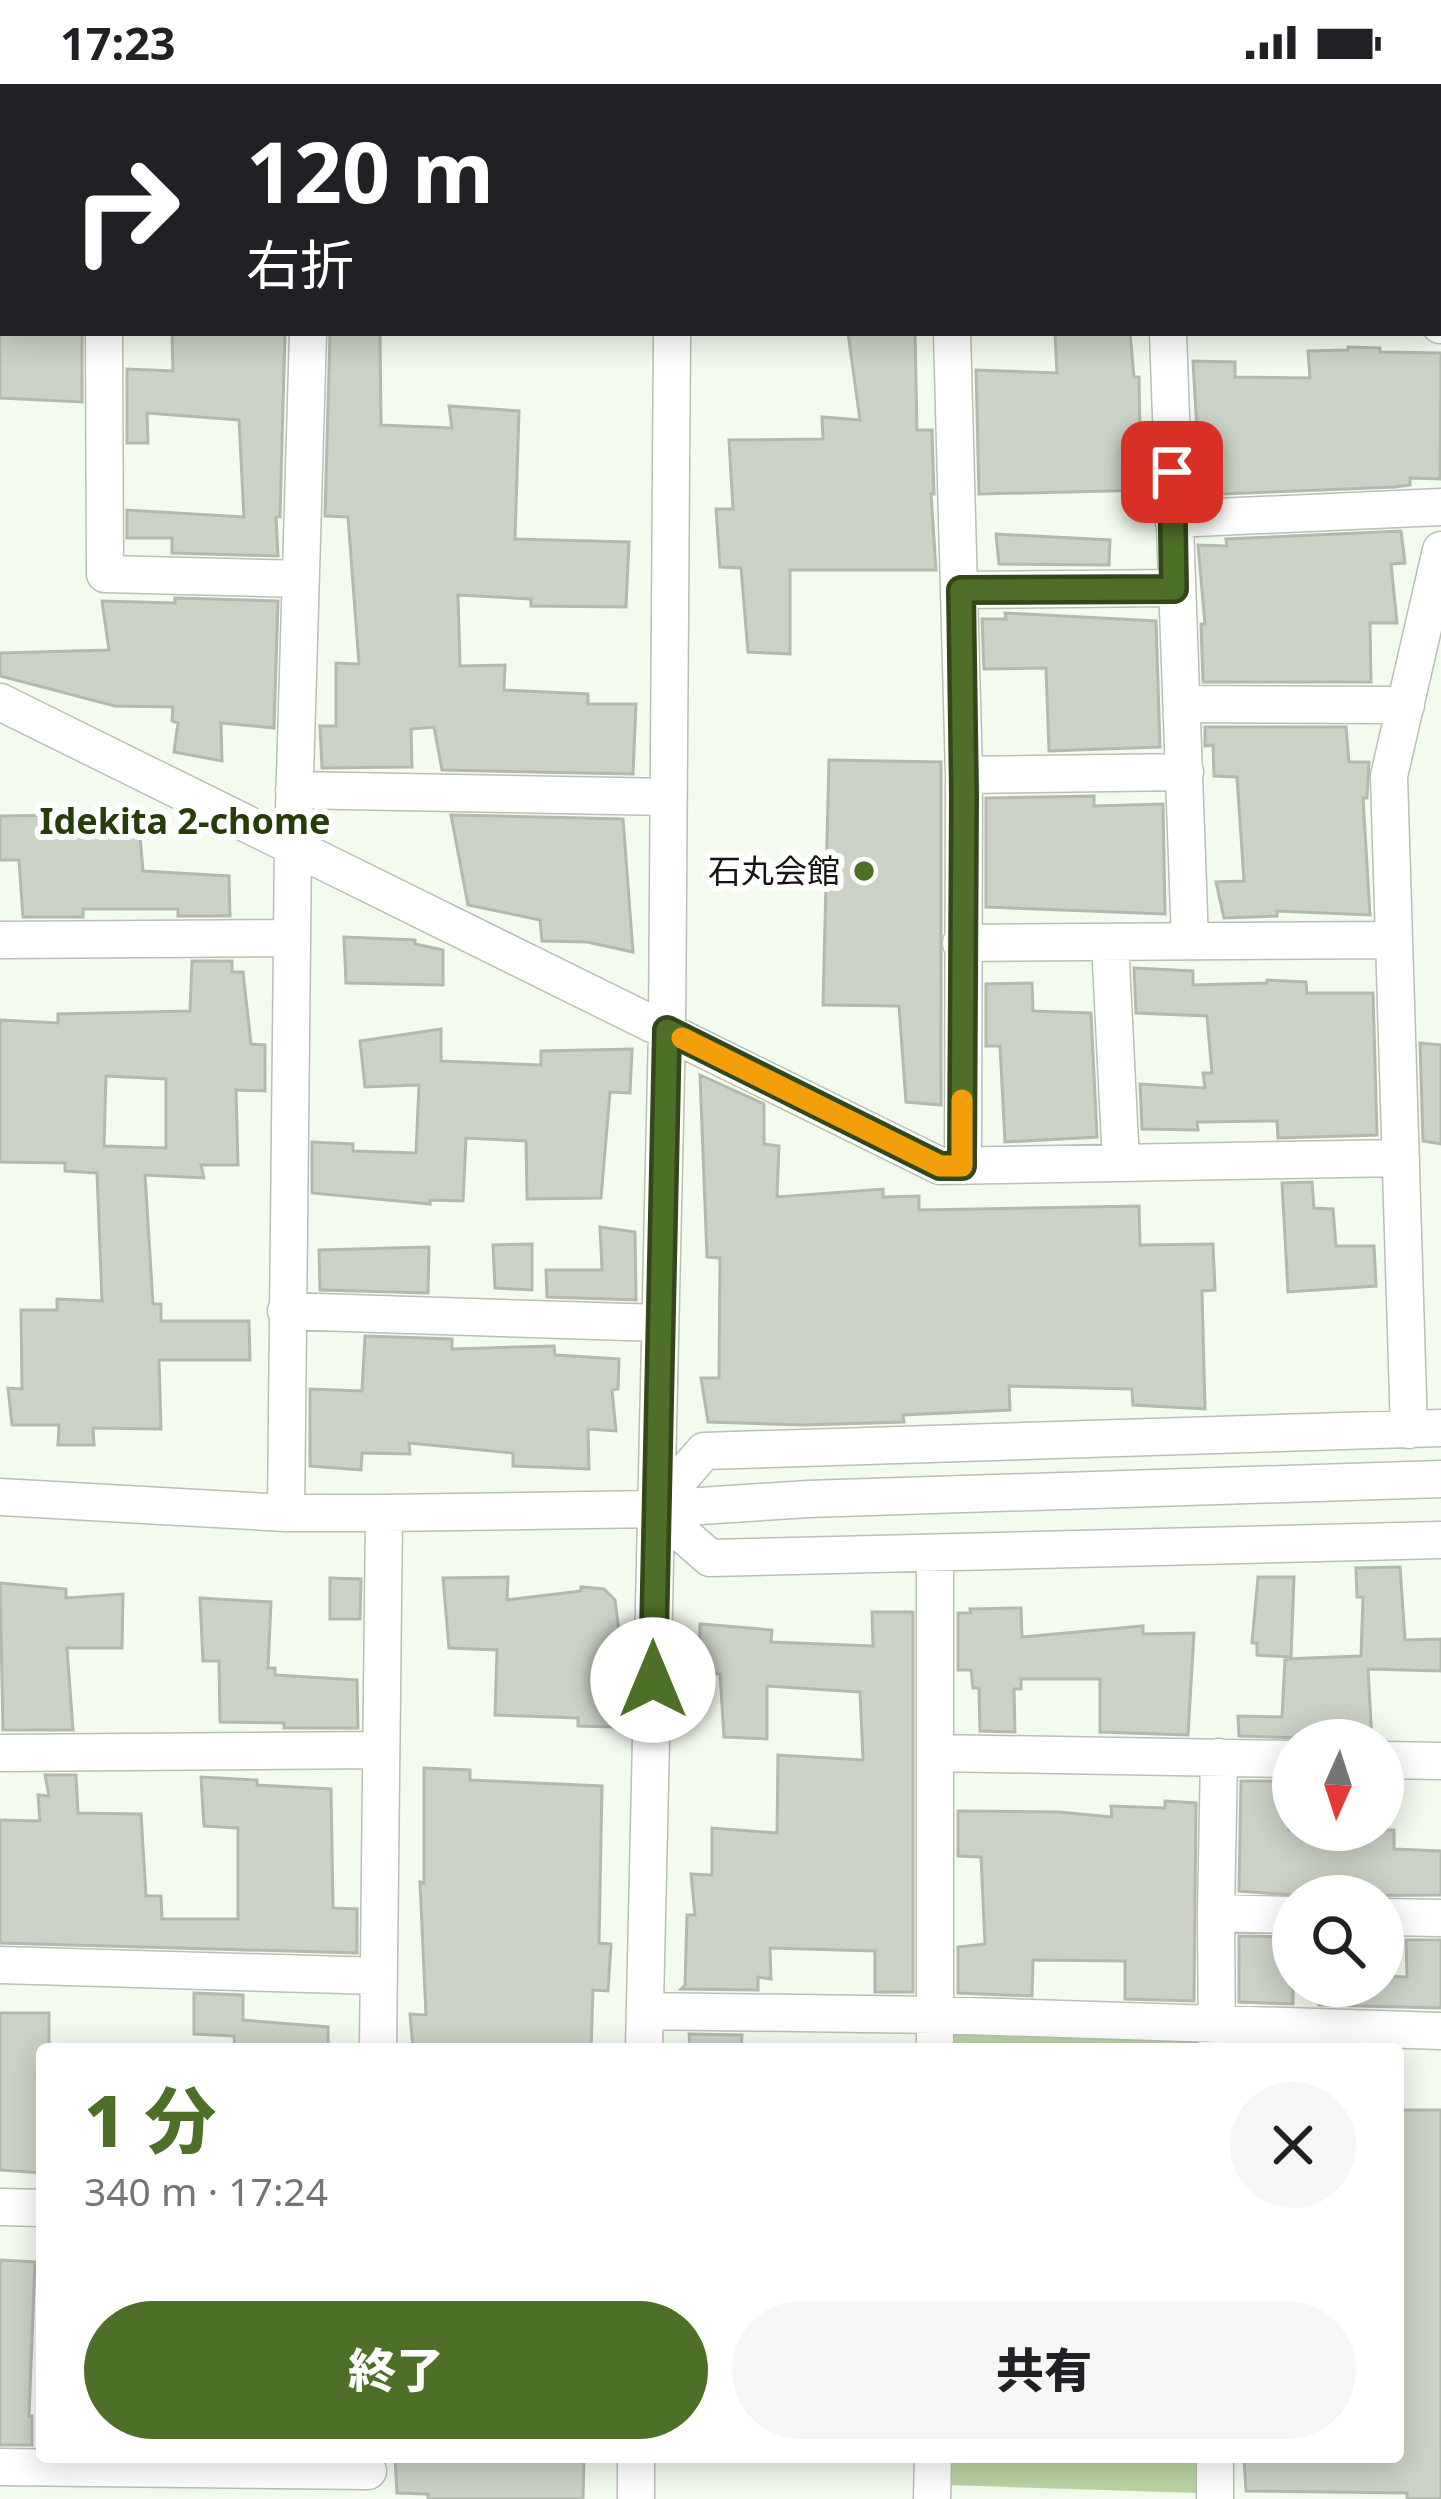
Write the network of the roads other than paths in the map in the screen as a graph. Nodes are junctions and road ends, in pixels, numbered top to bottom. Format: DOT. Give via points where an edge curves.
graph roads {
  1 [pos="104,336"];
  2 [pos="308,336"];
  3 [pos="672,336"];
  4 [pos="952,336"];
  5 [pos="1168,336"];
  6 [pos="1441,507"];
  7 [pos="1173,519"];
  8 [pos="1441,550"];
  9 [pos="301,580"];
  10 [pos="1174,589"];
  11 [pos="961,590"];
  12 [pos="0,702"];
  13 [pos="1183,704"];
  14 [pos="1406,705"];
  15 [pos="1185,772"];
  16 [pos="964,775"];
  17 [pos="295,790"];
  18 [pos="668,797"];
  19 [pos="293,844"];
  20 [pos="292,938"];
  21 [pos="0,940"];
  22 [pos="1392,940"];
  23 [pos="1190,941"];
  24 [pos="1110,942"];
  25 [pos="961,943"];
  26 [pos="667,1030"];
  27 [pos="1401,1158"];
  28 [pos="1121,1163"];
  29 [pos="962,1166"];
  30 [pos="286,1311"];
  31 [pos="659,1323"];
  32 [pos="1425,1429"];
  33 [pos="1441,1479"];
  34 [pos="0,1497"];
  35 [pos="654,1509"];
  36 [pos="286,1513"];
  37 [pos="384,1513"];
  38 [pos="1441,1540"];
  39 [pos="935,1554"];
  40 [pos="379,1750"];
  41 [pos="0,1753"];
  42 [pos="935,1753"];
  43 [pos="1219,1757"];
  44 [pos="1272,1758"];
  45 [pos="1404,1760"];
  46 [pos="1441,1761"];
  47 [pos="1216,1913"];
  48 [pos="1272,1914"];
  49 [pos="1404,1917"];
  50 [pos="1441,1918"];
  51 [pos="0,1966"];
  52 [pos="379,1976"];
  53 [pos="645,2011"];
  54 [pos="1441,2031"];
  55 [pos="935,2032"];
  56 [pos="1218,2037"];
  57 [pos="378,2043"];
  58 [pos="644,2043"];
  59 [pos="0,2207"];
  60 [pos="36,2208"];
  61 [pos="636,2463"];
  62 [pos="933,2463"];
  63 [pos="1215,2463"];
  64 [pos="0,2467"];
  65 [pos="368,2476"];
  66 [pos="635,2499"];
  67 [pos="932,2499"];
  68 [pos="1215,2499"];
  1 -- 9 [label="street" via="105,574"];
  2 -- 9 [label="street"];
  3 -- 18 [label="street"];
  4 -- 11 [label="street"];
  5 -- 7 [label="street"];
  6 -- 7 [label="street"];
  7 -- 10 [label="street"];
  8 -- 14 [label="street"];
  9 -- 17 [label="street"];
  10 -- 11 [label="street"];
  10 -- 13 [label="street"];
  11 -- 16 [label="street"];
  12 -- 19 [label="street"];
  13 -- 14 [label="street"];
  13 -- 15 [label="street"];
  14 -- 22 [label="street" via="1389,776"];
  15 -- 16 [label="street"];
  15 -- 23 [label="street"];
  16 -- 25 [label="street"];
  17 -- 18 [label="street"];
  17 -- 19 [label="street"];
  18 -- 26 [label="street"];
  19 -- 20 [label="street"];
  19 -- 26 [label="street"];
  20 -- 21 [label="street"];
  20 -- 30 [label="street"];
  22 -- 23 [label="street"];
  22 -- 27 [label="street"];
  23 -- 24 [label="street"];
  24 -- 25 [label="street"];
  24 -- 28 [label="street"];
  25 -- 29 [label="street"];
  26 -- 29 [label="street" via="940,1166"];
  26 -- 31 [label="street"];
  27 -- 28 [label="street"];
  27 -- 32 [label="street"];
  28 -- 29 [label="street"];
  30 -- 31 [label="street"];
  30 -- 36 [label="street"];
  31 -- 35 [label="street"];
  32 -- 35 [label="street" via="704,1451"];
  33 -- 35 [label="street"];
  34 -- 36 [label="street"];
  35 -- 37 [label="street"];
  35 -- 39 [label="street" via="710,1558"];
  35 -- 53 [label="street"];
  36 -- 37 [label="street"];
  37 -- 40 [label="street"];
  38 -- 39 [label="street"];
  39 -- 42 [label="street"];
  40 -- 41 [label="street"];
  40 -- 52 [label="street"];
  42 -- 43 [label="street"];
  42 -- 55 [label="street"];
  43 -- 44 [label="street"];
  43 -- 47 [label="street"];
  45 -- 46 [label="street"];
  47 -- 48 [label="street"];
  47 -- 56 [label="street"];
  49 -- 50 [label="street"];
  51 -- 52 [label="street"];
  52 -- 57 [label="street"];
  53 -- 55 [label="street"];
  53 -- 58 [label="street"];
  54 -- 56 [label="street"];
  55 -- 56 [label="street"];
  59 -- 60 [label="street"];
  61 -- 66 [label="street"];
  62 -- 67 [label="street"];
  63 -- 68 [label="street"];
  64 -- 65 [label="street"];
}
